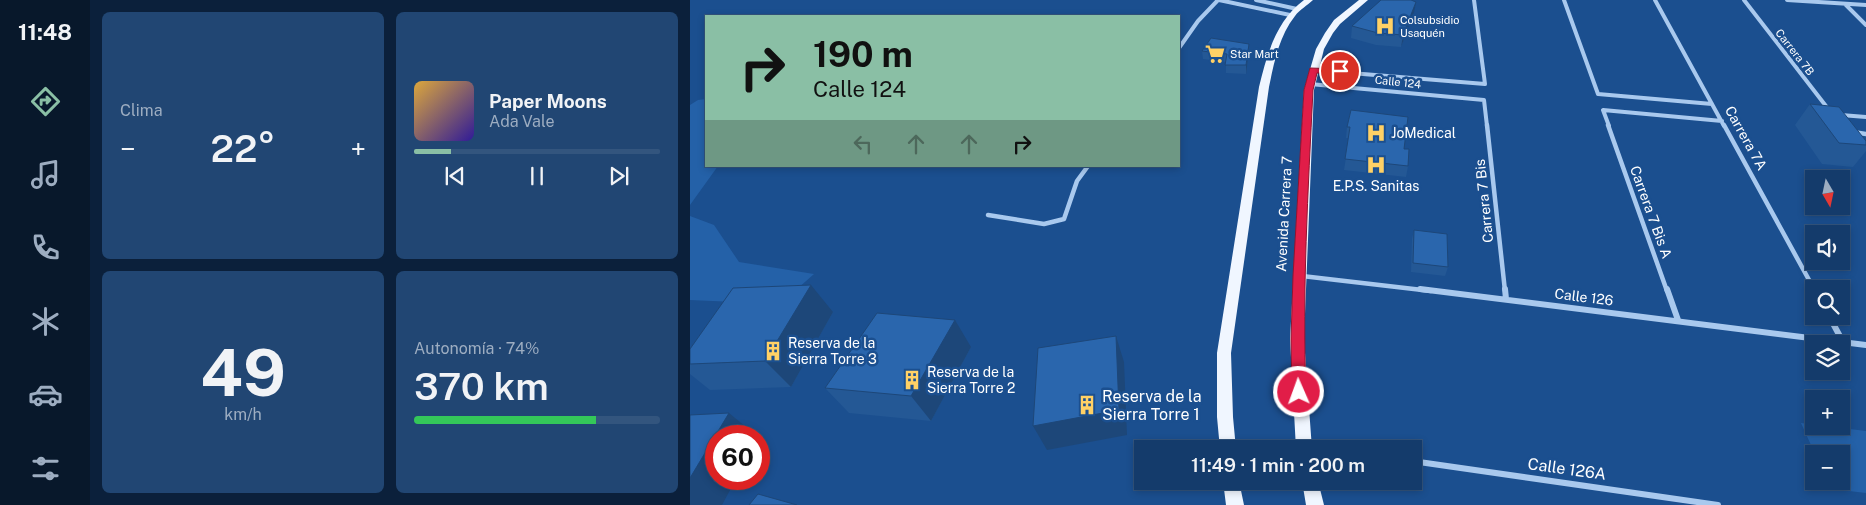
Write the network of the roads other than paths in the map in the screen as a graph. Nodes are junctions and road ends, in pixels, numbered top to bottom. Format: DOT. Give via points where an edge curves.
graph roads {
  1 [pos="1218,0"];
  2 [pos="1256,0"];
  3 [pos="1309,0"];
  4 [pos="1364,0"];
  5 [pos="1474,0"];
  6 [pos="1564,0"];
  7 [pos="1655,0"];
  8 [pos="1744,0"];
  9 [pos="1787,0"];
  10 [pos="1845,4"];
  11 [pos="1866,5"];
  12 [pos="1294,12"];
  13 [pos="1866,25"];
  14 [pos="1180,47"];
  15 [pos="1313,70"];
  16 [pos="1310,84"];
  17 [pos="1484,100"];
  18 [pos="1712,104"];
  19 [pos="1866,117"];
  20 [pos="1722,121"];
  21 [pos="1866,134"];
  22 [pos="1854,140"];
  23 [pos="1087,167"];
  24 [pos="988,215"];
  25 [pos="1299,276"];
  26 [pos="1809,280"];
  27 [pos="1506,299"];
  28 [pos="1678,320"];
  29 [pos="1805,337"];
  30 [pos="1850,343"];
  31 [pos="1866,345"];
  32 [pos="1227,440"];
  33 [pos="1304,440"];
  34 [pos="1422,462"];
  35 [pos="1232,490"];
  36 [pos="1312,490"];
  37 [pos="1235,505"];
  38 [pos="1315,505"];
  39 [pos="1718,505"];
  1 -- 12 [label="street"];
  1 -- 14 [label="street"];
  2 -- 12 [label="street"];
  3 -- 12 [label="main road"];
  4 -- 15 [label="main road, Avenida Carrera 7" via="1337,22 1320,49"];
  5 -- 15 [label="street, Calle 124" via="1486,84"];
  6 -- 18 [label="street" via="1598,94"];
  7 -- 18 [label="street, Carrera 7A"];
  8 -- 19 [label="street, Carrera 7B" via="1833,114"];
  9 -- 10 [label="street"];
  10 -- 11 [label="street"];
  10 -- 13 [label="street"];
  12 -- 32 [label="main road" via="1272,55 1264,87 1224,353"];
  15 -- 16 [label="main road, Avenida Carrera 7"];
  16 -- 17 [label="street, Calle 124"];
  16 -- 25 [label="main road, Avenida Carrera 7"];
  17 -- 27 [label="street, Carrera 7 Bis"];
  18 -- 20 [label="street, Carrera 7A"];
  20 -- 26 [label="street, Carrera 7A"];
  20 -- 28 [label="street, Carrera 7 Bis A" via="1603,110"];
  21 -- 22 [label="street" via="1848,132"];
  23 -- 24 [label="street" via="1077,181 1064,219 1044,224"];
  25 -- 27 [label="street, Calle 126"];
  25 -- 33 [label="main road, Avenida Carrera 7" via="1298,356"];
  27 -- 28 [label="street, Calle 126"];
  28 -- 29 [label="street, Calle 126"];
  30 -- 31 [label="street, Calle 126"];
  34 -- 39 [label="street, Calle 126A"];
  35 -- 37 [label="main road"];
  36 -- 38 [label="main road"];
}
